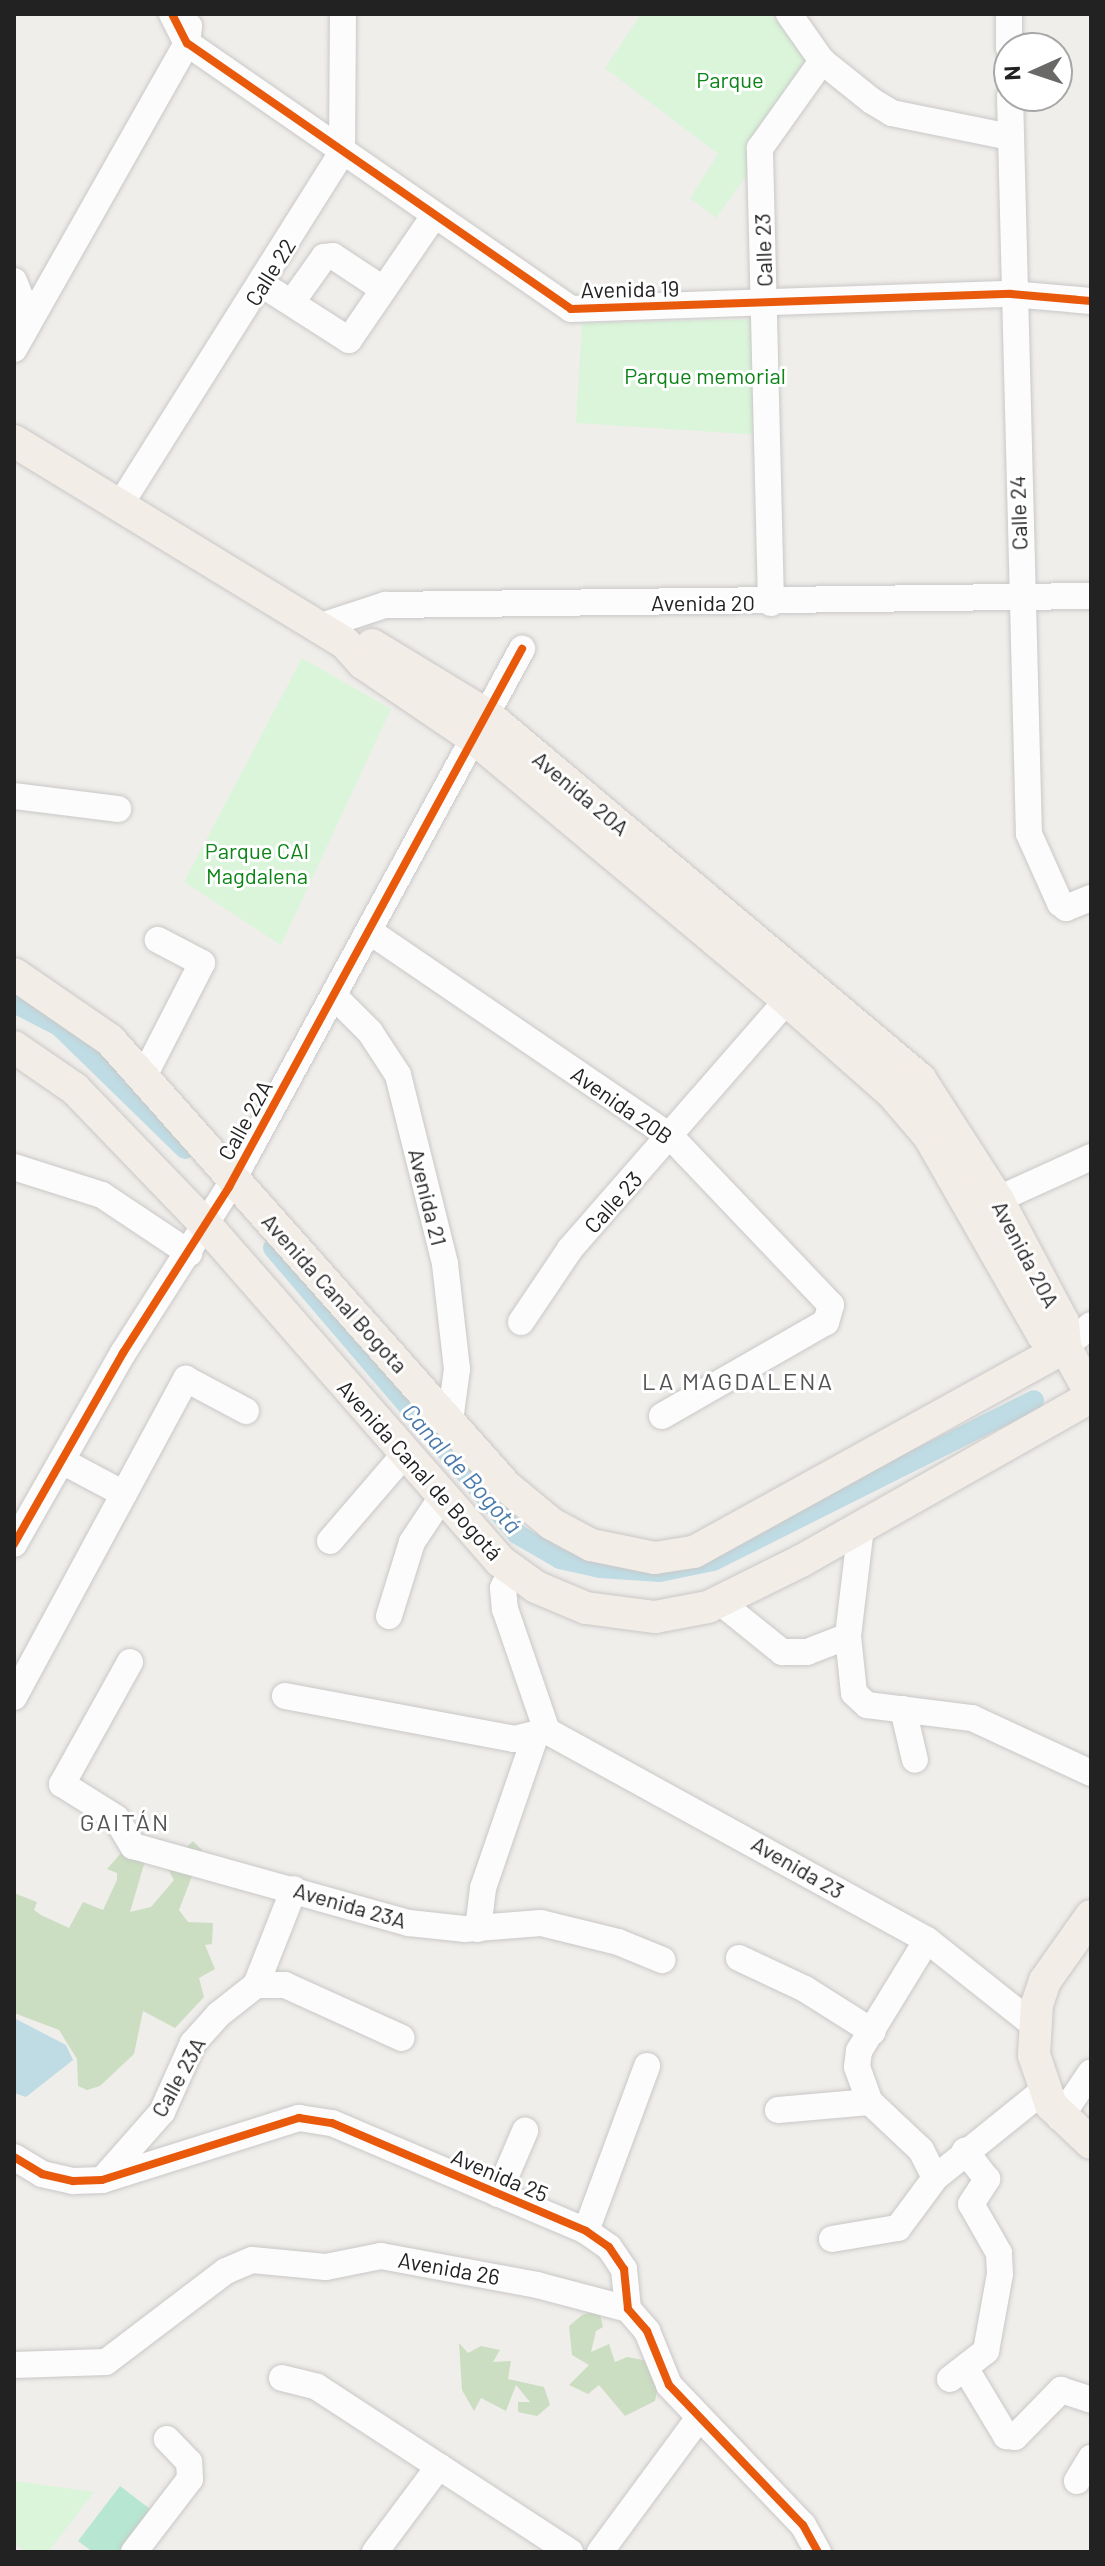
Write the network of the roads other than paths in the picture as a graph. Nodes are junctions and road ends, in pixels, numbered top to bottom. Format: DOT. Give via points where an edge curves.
graph roads {
  1 [pos="172,14"];
  2 [pos="191,14"];
  3 [pos="343,14"];
  4 [pos="789,14"];
  5 [pos="187,43"];
  6 [pos="822,61"];
  7 [pos="1010,112"];
  8 [pos="1010,137"];
  9 [pos="342,153"];
  10 [pos="434,216"];
  11 [pos="14,281"];
  12 [pos="263,285"];
  13 [pos="383,289"];
  14 [pos="1011,294"];
  15 [pos="1091,301"];
  16 [pos="292,302"];
  17 [pos="765,305"];
  18 [pos="29,318"];
  19 [pos="14,349"];
  20 [pos="14,441"];
  21 [pos="120,505"];
  22 [pos="1091,596"];
  23 [pos="1020,598"];
  24 [pos="771,603"];
  25 [pos="332,635"];
  26 [pos="522,649"];
  27 [pos="481,727"];
  28 [pos="14,796"];
  29 [pos="118,809"];
  30 [pos="1084,902"];
  31 [pos="369,931"];
  32 [pos="158,940"];
  33 [pos="14,974"];
  34 [pos="797,990"];
  35 [pos="334,996"];
  36 [pos="14,1047"];
  37 [pos="144,1076"];
  38 [pos="671,1137"];
  39 [pos="1091,1157"];
  40 [pos="14,1167"];
  41 [pos="231,1183"];
  42 [pos="985,1205"];
  43 [pos="208,1221"];
  44 [pos="189,1253"];
  45 [pos="521,1322"];
  46 [pos="1091,1325"];
  47 [pos="1065,1347"];
  48 [pos="1091,1396"];
  49 [pos="246,1411"];
  50 [pos="662,1416"];
  51 [pos="450,1421"];
  52 [pos="404,1455"];
  53 [pos="62,1461"];
  54 [pos="124,1494"];
  55 [pos="442,1497"];
  56 [pos="861,1527"];
  57 [pos="16,1536"];
  58 [pos="330,1541"];
  59 [pos="511,1571"];
  60 [pos="720,1602"];
  61 [pos="389,1616"];
  62 [pos="848,1636"];
  63 [pos="130,1662"];
  64 [pos="285,1696"];
  65 [pos="14,1697"];
  66 [pos="903,1709"];
  67 [pos="541,1732"];
  68 [pos="915,1760"];
  69 [pos="1091,1773"];
  70 [pos="294,1889"];
  71 [pos="1091,1916"];
  72 [pos="478,1929"];
  73 [pos="927,1940"];
  74 [pos="739,1958"];
  75 [pos="662,1960"];
  76 [pos="256,1985"];
  77 [pos="1035,2026"];
  78 [pos="873,2032"];
  79 [pos="402,2038"];
  80 [pos="647,2066"];
  81 [pos="1091,2072"];
  82 [pos="1044,2090"];
  83 [pos="870,2102"];
  84 [pos="778,2110"];
  85 [pos="1060,2118"];
  86 [pos="525,2131"];
  87 [pos="1091,2143"];
  88 [pos="965,2151"];
  89 [pos="14,2157"];
  90 [pos="935,2178"];
  91 [pos="102,2180"];
  92 [pos="498,2194"];
  93 [pos="586,2231"];
  94 [pos="832,2239"];
  95 [pos="628,2309"];
  96 [pos="14,2365"];
  97 [pos="282,2378"];
  98 [pos="1091,2400"];
  99 [pos="698,2419"];
  100 [pos="167,2439"];
  101 [pos="439,2466"];
  102 [pos="134,2552"];
  103 [pos="375,2552"];
  104 [pos="570,2552"];
  105 [pos="600,2552"];
  106 [pos="818,2552"];
  1 -- 5 [label="street, Avenida 19"];
  2 -- 5 [label="street"];
  3 -- 9 [label="street"];
  4 -- 6 [label="street"];
  5 -- 9 [label="street, Avenida 19"];
  5 -- 18 [label="street"];
  6 -- 8 [label="street" via="892,113"];
  6 -- 17 [label="street, Calle 23" via="760,148"];
  7 -- 8 [label="street, Calle 24"];
  8 -- 14 [label="street, Calle 24"];
  9 -- 10 [label="street, Avenida 19"];
  9 -- 12 [label="street, Calle 22"];
  10 -- 13 [label="street"];
  10 -- 17 [label="street, Avenida 19" via="571,309"];
  11 -- 18 [label="street"];
  12 -- 16 [label="street"];
  12 -- 21 [label="street, Calle 22"];
  13 -- 16 [label="street" via="333,256 324,257"];
  13 -- 16 [label="street" via="349,340"];
  14 -- 15 [label="street, Avenida 19"];
  14 -- 17 [label="street, Avenida 19"];
  14 -- 23 [label="street, Calle 24"];
  17 -- 24 [label="street, Calle 23"];
  18 -- 19 [label="street"];
  20 -- 21 [label="main road, Avenida 20A"];
  21 -- 25 [label="main road, Avenida 20A"];
  22 -- 23 [label="street, Avenida 20"];
  23 -- 24 [label="street, Avenida 20"];
  23 -- 30 [label="street, Calle 24" via="1029,834 1060,903 1066,908"];
  24 -- 25 [label="street, Avenida 20" via="385,605"];
  25 -- 27 [label="main road, Avenida 20A" via="363,663"];
  26 -- 27 [label="street, Calle 22A"];
  27 -- 31 [label="street, Calle 22A"];
  27 -- 34 [label="main road, Avenida 20A"];
  28 -- 29 [label="street"];
  31 -- 35 [label="street, Calle 22A"];
  31 -- 38 [label="street, Avenida 20B"];
  32 -- 37 [label="street" via="202,963"];
  33 -- 37 [label="main road" via="92,1024"];
  34 -- 38 [label="street, Calle 23"];
  34 -- 42 [label="main road, Avenida 20A" via="902,1104"];
  35 -- 41 [label="street, Calle 22A"];
  35 -- 51 [label="street, Avenida 21" via="370,1032 398,1075 445,1264 457,1369"];
  36 -- 43 [label="main road, Avenida Canal de Bogotá" via="75,1089"];
  37 -- 41 [label="main road"];
  38 -- 45 [label="street, Calle 23" via="570,1249"];
  38 -- 50 [label="street, Avenida 20B" via="831,1305 826,1322"];
  39 -- 42 [label="street"];
  40 -- 44 [label="street" via="102,1195"];
  41 -- 43 [label="street, Calle 22A"];
  41 -- 51 [label="main road, Avenida Canal Bogota"];
  42 -- 47 [label="main road, Avenida 20A" via="1043,1335"];
  43 -- 44 [label="street, Calle 22A"];
  43 -- 52 [label="main road, Avenida Canal de Bogotá"];
  44 -- 53 [label="street, Calle 22A"];
  46 -- 47 [label="street"];
  47 -- 48 [label="main road"];
  47 -- 51 [label="main road, Avenida Canal Bogota" via="704,1547 671,1557 621,1554 572,1536 521,1500"];
  48 -- 56 [label="main road, Avenida Canal de Bogotá"];
  49 -- 54 [label="street" via="186,1379"];
  52 -- 55 [label="main road, Avenida Canal de Bogotá"];
  52 -- 58 [label="street"];
  53 -- 54 [label="street"];
  53 -- 57 [label="street, Calle 22A"];
  54 -- 65 [label="street"];
  55 -- 59 [label="main road, Avenida Canal de Bogotá"];
  55 -- 61 [label="street" via="412,1542"];
  56 -- 60 [label="main road, Avenida Canal de Bogotá"];
  56 -- 62 [label="street"];
  59 -- 60 [label="main road, Avenida Canal de Bogotá" via="555,1596 615,1615 675,1615"];
  59 -- 67 [label="street" via="503,1588 505,1609"];
  60 -- 62 [label="street" via="782,1652 807,1652"];
  62 -- 66 [label="street" via="854,1693 867,1705"];
  63 -- 70 [label="street, Avenida 23A" via="62,1784 116,1818 133,1846"];
  64 -- 67 [label="street" via="514,1739"];
  66 -- 68 [label="street"];
  66 -- 69 [label="street" via="972,1718"];
  67 -- 72 [label="street" via="483,1888"];
  67 -- 73 [label="street, Avenida 23"];
  70 -- 72 [label="street, Avenida 23A" via="409,1923"];
  70 -- 76 [label="street, Calle 23A"];
  71 -- 77 [label="main road" via="1045,1981"];
  72 -- 75 [label="street, Avenida 23A" via="541,1923 618,1942"];
  73 -- 77 [label="street, Avenida 23"];
  73 -- 78 [label="street"];
  74 -- 78 [label="street" via="805,1989"];
  76 -- 79 [label="street" via="285,1985"];
  76 -- 91 [label="street, Calle 23A" via="193,2043 162,2112"];
  77 -- 82 [label="main road" via="1034,2055"];
  78 -- 83 [label="street" via="859,2051 857,2067"];
  80 -- 93 [label="street"];
  81 -- 85 [label="street"];
  82 -- 85 [label="main road"];
  82 -- 88 [label="street"];
  83 -- 84 [label="street"];
  83 -- 90 [label="street" via="921,2150"];
  85 -- 87 [label="main road"];
  86 -- 92 [label="street"];
  88 -- 90 [label="street"];
  88 -- 98 [label="street" via="987,2179 971,2204 999,2253 1000,2274 986,2351 959,2375 1006,2436 1015,2437 1061,2390"];
  89 -- 91 [label="street, Avenida 25" via="42,2174"];
  90 -- 94 [label="street" via="898,2228"];
  91 -- 92 [label="street, Avenida 25" via="299,2118 332,2123"];
  92 -- 93 [label="street, Avenida 25"];
  93 -- 95 [label="street, Avenida 25" via="609,2247 624,2269"];
  95 -- 96 [label="street, Avenida 26" via="489,2274 381,2256 326,2267 252,2260 226,2271 106,2362"];
  95 -- 99 [label="street" via="647,2331 669,2385"];
  97 -- 101 [label="street" via="317,2387"];
  99 -- 105 [label="street"];
  99 -- 106 [label="street" via="755,2471 803,2525"];
  100 -- 102 [label="street" via="189,2462 190,2479"];
  101 -- 103 [label="street"];
  101 -- 104 [label="street"];
}
